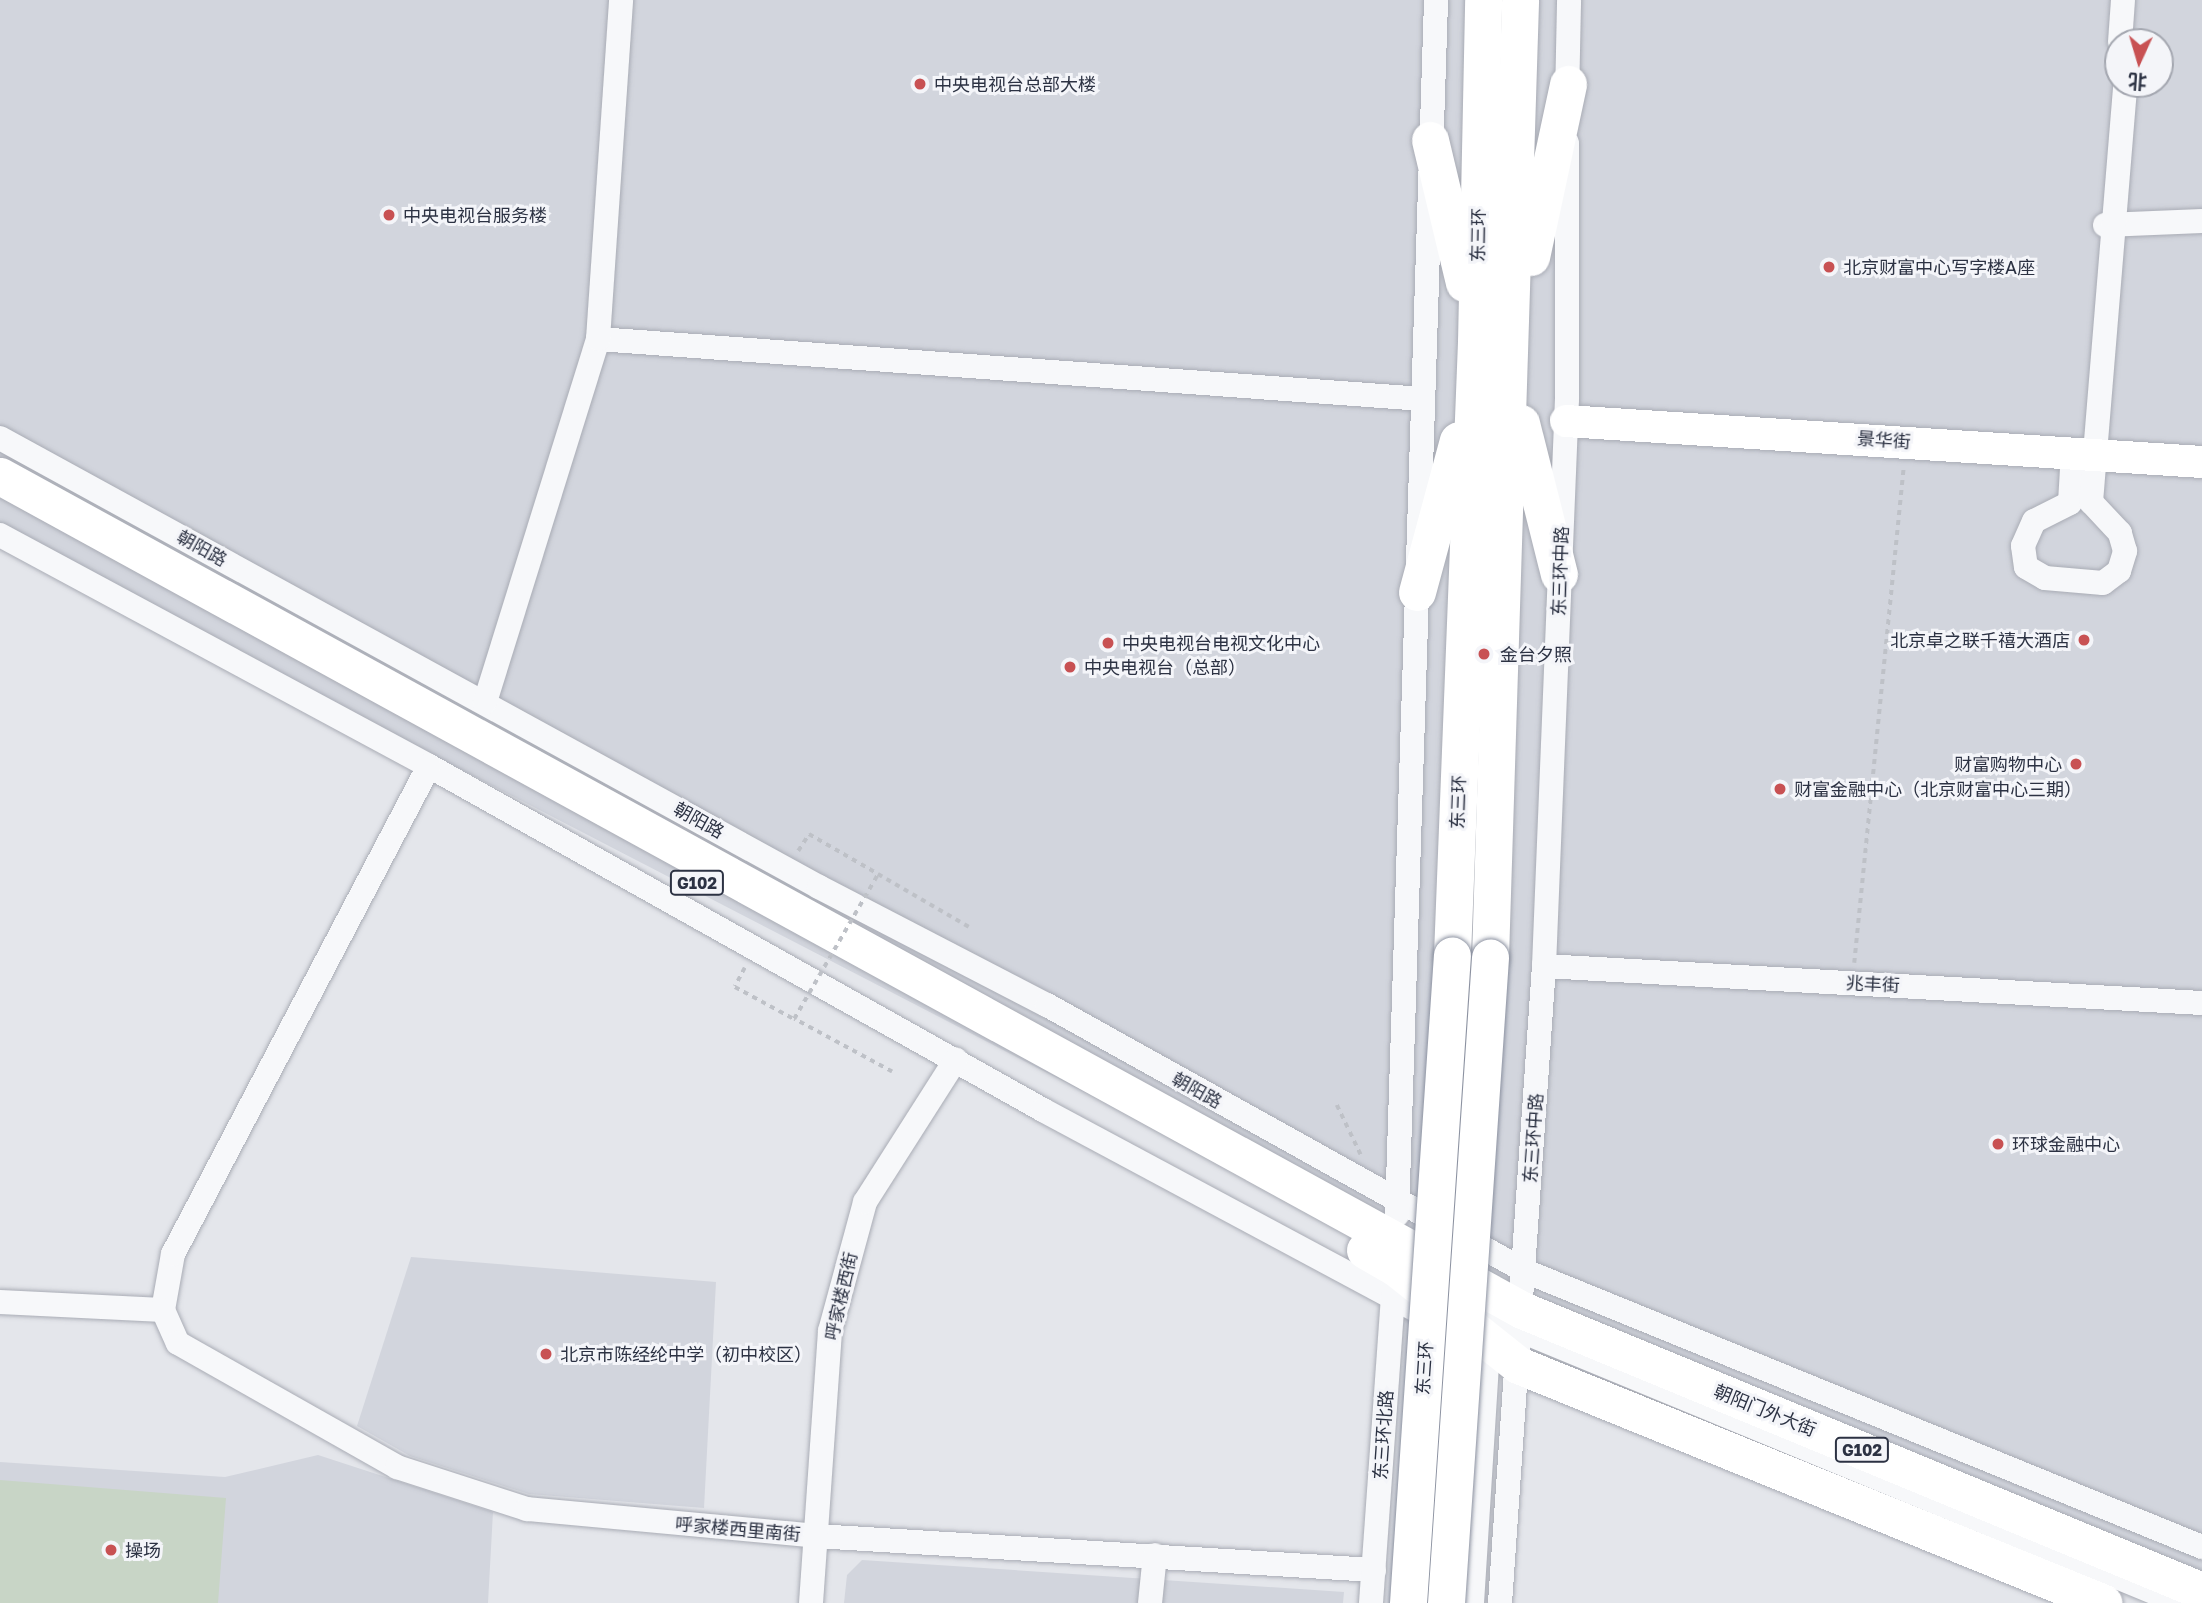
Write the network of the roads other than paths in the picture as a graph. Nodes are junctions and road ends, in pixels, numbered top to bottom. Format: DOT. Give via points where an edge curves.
graph roads {
  1 [pos="621,0"];
  2 [pos="1436,0"];
  3 [pos="1483,0"];
  4 [pos="1520,0"];
  5 [pos="1569,0"];
  6 [pos="2123,0"];
  7 [pos="2132,0"];
  8 [pos="2121,28"];
  9 [pos="2129,28"];
  10 [pos="1567,84"];
  11 [pos="2116,98"];
  12 [pos="2123,98"];
  13 [pos="1430,140"];
  14 [pos="2202,214"];
  15 [pos="2202,221"];
  16 [pos="2110,222"];
  17 [pos="598,339"];
  18 [pos="1476,342"];
  19 [pos="1512,344"];
  20 [pos="1493,380"];
  21 [pos="1422,399"];
  22 [pos="1566,410"];
  23 [pos="0,438"];
  24 [pos="2202,441"];
  25 [pos="2089,445"];
  26 [pos="2202,462"];
  27 [pos="0,476"];
  28 [pos="0,499"];
  29 [pos="0,535"];
  30 [pos="1559,574"];
  31 [pos="1417,592"];
  32 [pos="485,702"];
  33 [pos="429,766"];
  34 [pos="1544,966"];
  35 [pos="2202,1003"];
  36 [pos="957,1059"];
  37 [pos="1398,1202"];
  38 [pos="1493,1254"];
  39 [pos="1395,1268"];
  40 [pos="1525,1271"];
  41 [pos="0,1302"];
  42 [pos="163,1310"];
  43 [pos="1502,1329"];
  44 [pos="1386,1389"];
  45 [pos="1485,1399"];
  46 [pos="1516,1402"];
  47 [pos="816,1536"];
  48 [pos="2202,1547"];
  49 [pos="1155,1555"];
  50 [pos="1374,1570"];
  51 [pos="2202,1591"];
  52 [pos="811,1603"];
  53 [pos="1150,1603"];
  54 [pos="1371,1603"];
  55 [pos="1408,1603"];
  56 [pos="1446,1603"];
  57 [pos="1472,1603"];
  58 [pos="1500,1603"];
  59 [pos="2104,1603"];
  60 [pos="2180,1603"];
  1 -- 17 [label="street"];
  2 -- 13 [label="street"];
  3 -- 18 [label="highway, 东三环"];
  4 -- 19 [label="highway, 东三环"];
  5 -- 10 [label="street, 东三环中路"];
  6 -- 8 [label="street"];
  7 -- 9 [label="street"];
  10 -- 19 [label="highway"];
  10 -- 22 [label="street, 东三环中路"];
  11 -- 16 [label="street"];
  12 -- 16 [label="street"];
  13 -- 18 [label="highway"];
  13 -- 21 [label="street"];
  14 -- 16 [label="street"];
  15 -- 16 [label="street"];
  16 -- 25 [label="street"];
  17 -- 21 [label="street"];
  17 -- 32 [label="street"];
  18 -- 20 [label="highway, 东三环"];
  19 -- 20 [label="highway, 东三环"];
  20 -- 30 [label="highway"];
  20 -- 31 [label="highway"];
  20 -- 55 [label="highway, 东三环, bridge"];
  20 -- 56 [label="highway, 东三环, bridge" via="1490,957"];
  21 -- 31 [label="street"];
  22 -- 25 [label="main road, 景华街"];
  22 -- 25 [label="main road, 景华街" via="1906,442"];
  22 -- 30 [label="street, 东三环中路"];
  23 -- 32 [label="street, 朝阳路"];
  24 -- 25 [label="main road, 景华街"];
  25 -- 25 [label="street" via="2070,503 2035,521 2023,546 2026,567 2045,578 2103,583 2119,571 2125,551 2120,533 2091,502"];
  25 -- 26 [label="main road, 景华街"];
  27 -- 39 [label="highway, 朝阳路 / G102"];
  28 -- 39 [label="highway, G102"];
  29 -- 33 [label="street"];
  30 -- 34 [label="street, 东三环中路"];
  31 -- 37 [label="street"];
  32 -- 37 [label="street, 朝阳路" via="819,887 1047,1005"];
  33 -- 36 [label="street" via="526,824"];
  33 -- 42 [label="street" via="173,1254"];
  34 -- 35 [label="street, 兆丰街"];
  34 -- 40 [label="street, 东三环中路"];
  36 -- 39 [label="street" via="1043,1110"];
  36 -- 47 [label="street, 呼家楼西街" via="865,1202 830,1331"];
  37 -- 38 [label="street, 朝阳路"];
  37 -- 39 [label="street, 东三环北路"];
  38 -- 40 [label="street, 朝阳路"];
  38 -- 43 [label="street"];
  39 -- 43 [label="highway, G102"];
  39 -- 43 [label="highway, G102"];
  39 -- 44 [label="street, 东三环北路"];
  40 -- 43 [label="street, 东三环中路"];
  40 -- 48 [label="street"];
  41 -- 42 [label="street"];
  42 -- 47 [label="street, 呼家楼西里南街" via="178,1343 397,1466 527,1509"];
  43 -- 45 [label="street"];
  43 -- 46 [label="street"];
  43 -- 51 [label="highway, 朝阳门外大街 / G102"];
  43 -- 59 [label="highway, G102"];
  43 -- 60 [label="street"];
  44 -- 45 [label="street"];
  44 -- 50 [label="street, 东三环北路"];
  45 -- 46 [label="street"];
  45 -- 57 [label="street"];
  46 -- 58 [label="street"];
  47 -- 49 [label="street, 呼家楼西里南街"];
  47 -- 52 [label="street, 呼家楼西街"];
  49 -- 50 [label="street, 呼家楼西里南街"];
  49 -- 53 [label="street"];
  50 -- 54 [label="street, 东三环北路"];
}
